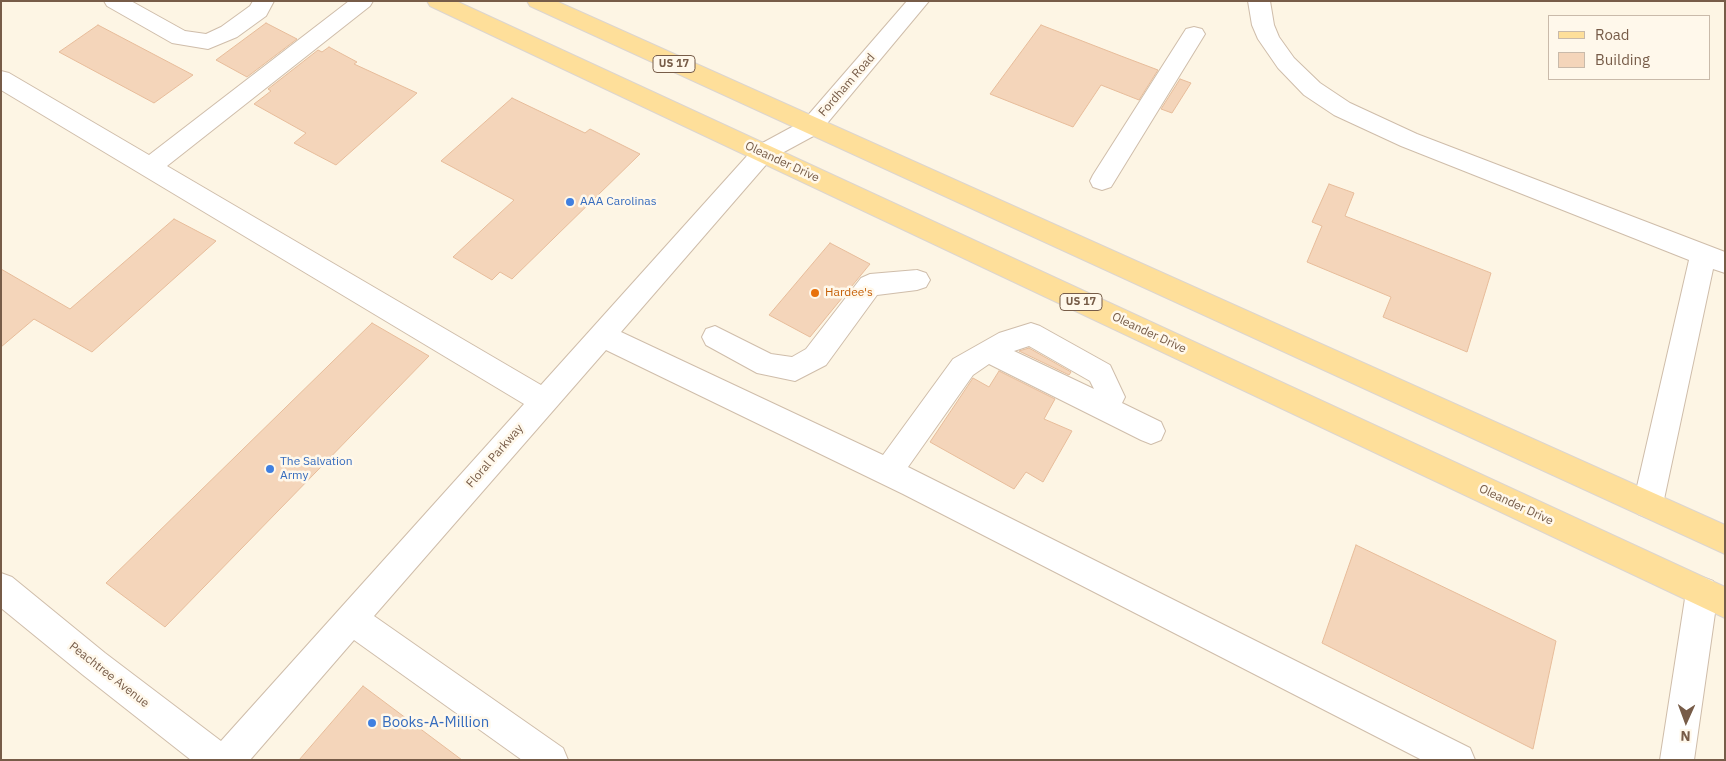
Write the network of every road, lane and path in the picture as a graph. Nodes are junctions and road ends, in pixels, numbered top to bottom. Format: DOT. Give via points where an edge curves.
graph roads {
  1 [pos="114,1"];
  2 [pos="264,1"];
  3 [pos="363,1"];
  4 [pos="437,1"];
  5 [pos="537,1"];
  6 [pos="919,1"];
  7 [pos="1259,1"];
  8 [pos="1194,34"];
  9 [pos="1,79"];
  10 [pos="811,127"];
  11 [pos="763,152"];
  12 [pos="150,167"];
  13 [pos="1102,181"];
  14 [pos="1714,258"];
  15 [pos="917,280"];
  16 [pos="602,335"];
  17 [pos="715,337"];
  18 [pos="544,400"];
  19 [pos="1151,430"];
  20 [pos="888,472"];
  21 [pos="1648,504"];
  22 [pos="1725,540"];
  23 [pos="1,588"];
  24 [pos="1714,598"];
  25 [pos="351,619"];
  26 [pos="219,760"];
  27 [pos="227,760"];
  28 [pos="551,760"];
  29 [pos="1458,760"];
  30 [pos="1677,760"];
  1 -- 2 [label="street" via="180,38 208,42 229,32 258,11"];
  3 -- 12 [label="street"];
  4 -- 11 [label="main road, Oleander Drive / US 17"];
  5 -- 10 [label="main road, US 17"];
  6 -- 10 [label="street, Fordham Road"];
  7 -- 14 [label="street" via="1269,39 1286,62 1312,89 1342,109 1409,140"];
  8 -- 13 [label="street"];
  9 -- 12 [label="street"];
  10 -- 11 [label="street, Fordham Road"];
  10 -- 21 [label="main road, US 17"];
  11 -- 16 [label="street, Floral Parkway"];
  11 -- 24 [label="main road, Oleander Drive / US 17"];
  12 -- 18 [label="street"];
  14 -- 21 [label="street"];
  15 -- 17 [label="street" via="870,285 816,358 795,369 767,365"];
  16 -- 18 [label="street, Floral Parkway"];
  16 -- 20 [label="street"];
  18 -- 25 [label="street, Floral Parkway"];
  19 -- 20 [label="street" via="1116,407 988,351 963,367"];
  20 -- 29 [label="street"];
  21 -- 22 [label="main road, US 17"];
  23 -- 26 [label="street, Peachtree Avenue"];
  24 -- 30 [label="street"];
  25 -- 27 [label="street, Floral Parkway"];
  25 -- 28 [label="street"];
}
